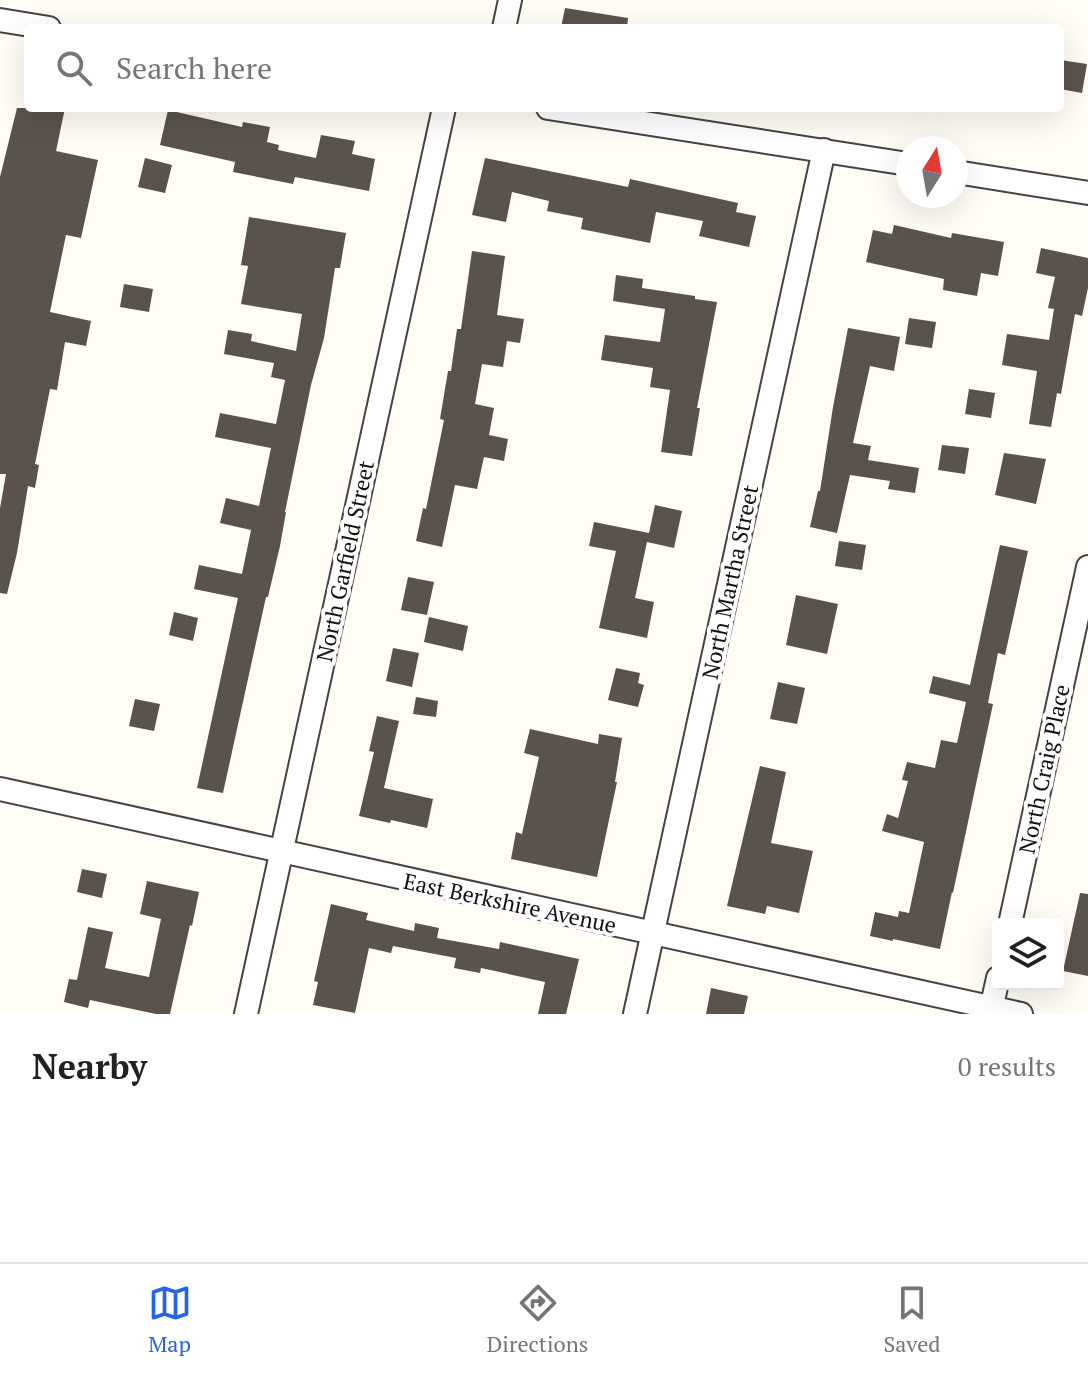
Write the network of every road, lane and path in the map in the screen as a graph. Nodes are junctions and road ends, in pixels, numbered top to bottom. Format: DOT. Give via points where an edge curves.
graph roads {
  1 [pos="510,0"];
  2 [pos="0,20"];
  3 [pos="24,24"];
  4 [pos="505,24"];
  5 [pos="443,112"];
  6 [pos="574,112"];
  7 [pos="824,150"];
  8 [pos="896,162"];
  9 [pos="968,174"];
  10 [pos="1088,193"];
  11 [pos="1088,567"];
  12 [pos="0,789"];
  13 [pos="281,853"];
  14 [pos="1011,918"];
  15 [pos="653,934"];
  16 [pos="995,990"];
  17 [pos="990,1011"];
  18 [pos="246,1014"];
  19 [pos="635,1014"];
  20 [pos="1021,1014"];
  1 -- 4 [label="street"];
  2 -- 3 [label="street"];
  5 -- 13 [label="street, North Garfield Street"];
  6 -- 7 [label="street"];
  7 -- 8 [label="street"];
  7 -- 15 [label="street, North Martha Street"];
  9 -- 10 [label="street"];
  11 -- 14 [label="street, North Craig Place"];
  12 -- 13 [label="street, East Berkshire Avenue"];
  13 -- 15 [label="street, East Berkshire Avenue"];
  13 -- 18 [label="street, North Garfield Street"];
  15 -- 17 [label="street, East Berkshire Avenue"];
  15 -- 19 [label="street, North Martha Street"];
  16 -- 17 [label="street"];
  17 -- 20 [label="street, East Berkshire Avenue"];
}
